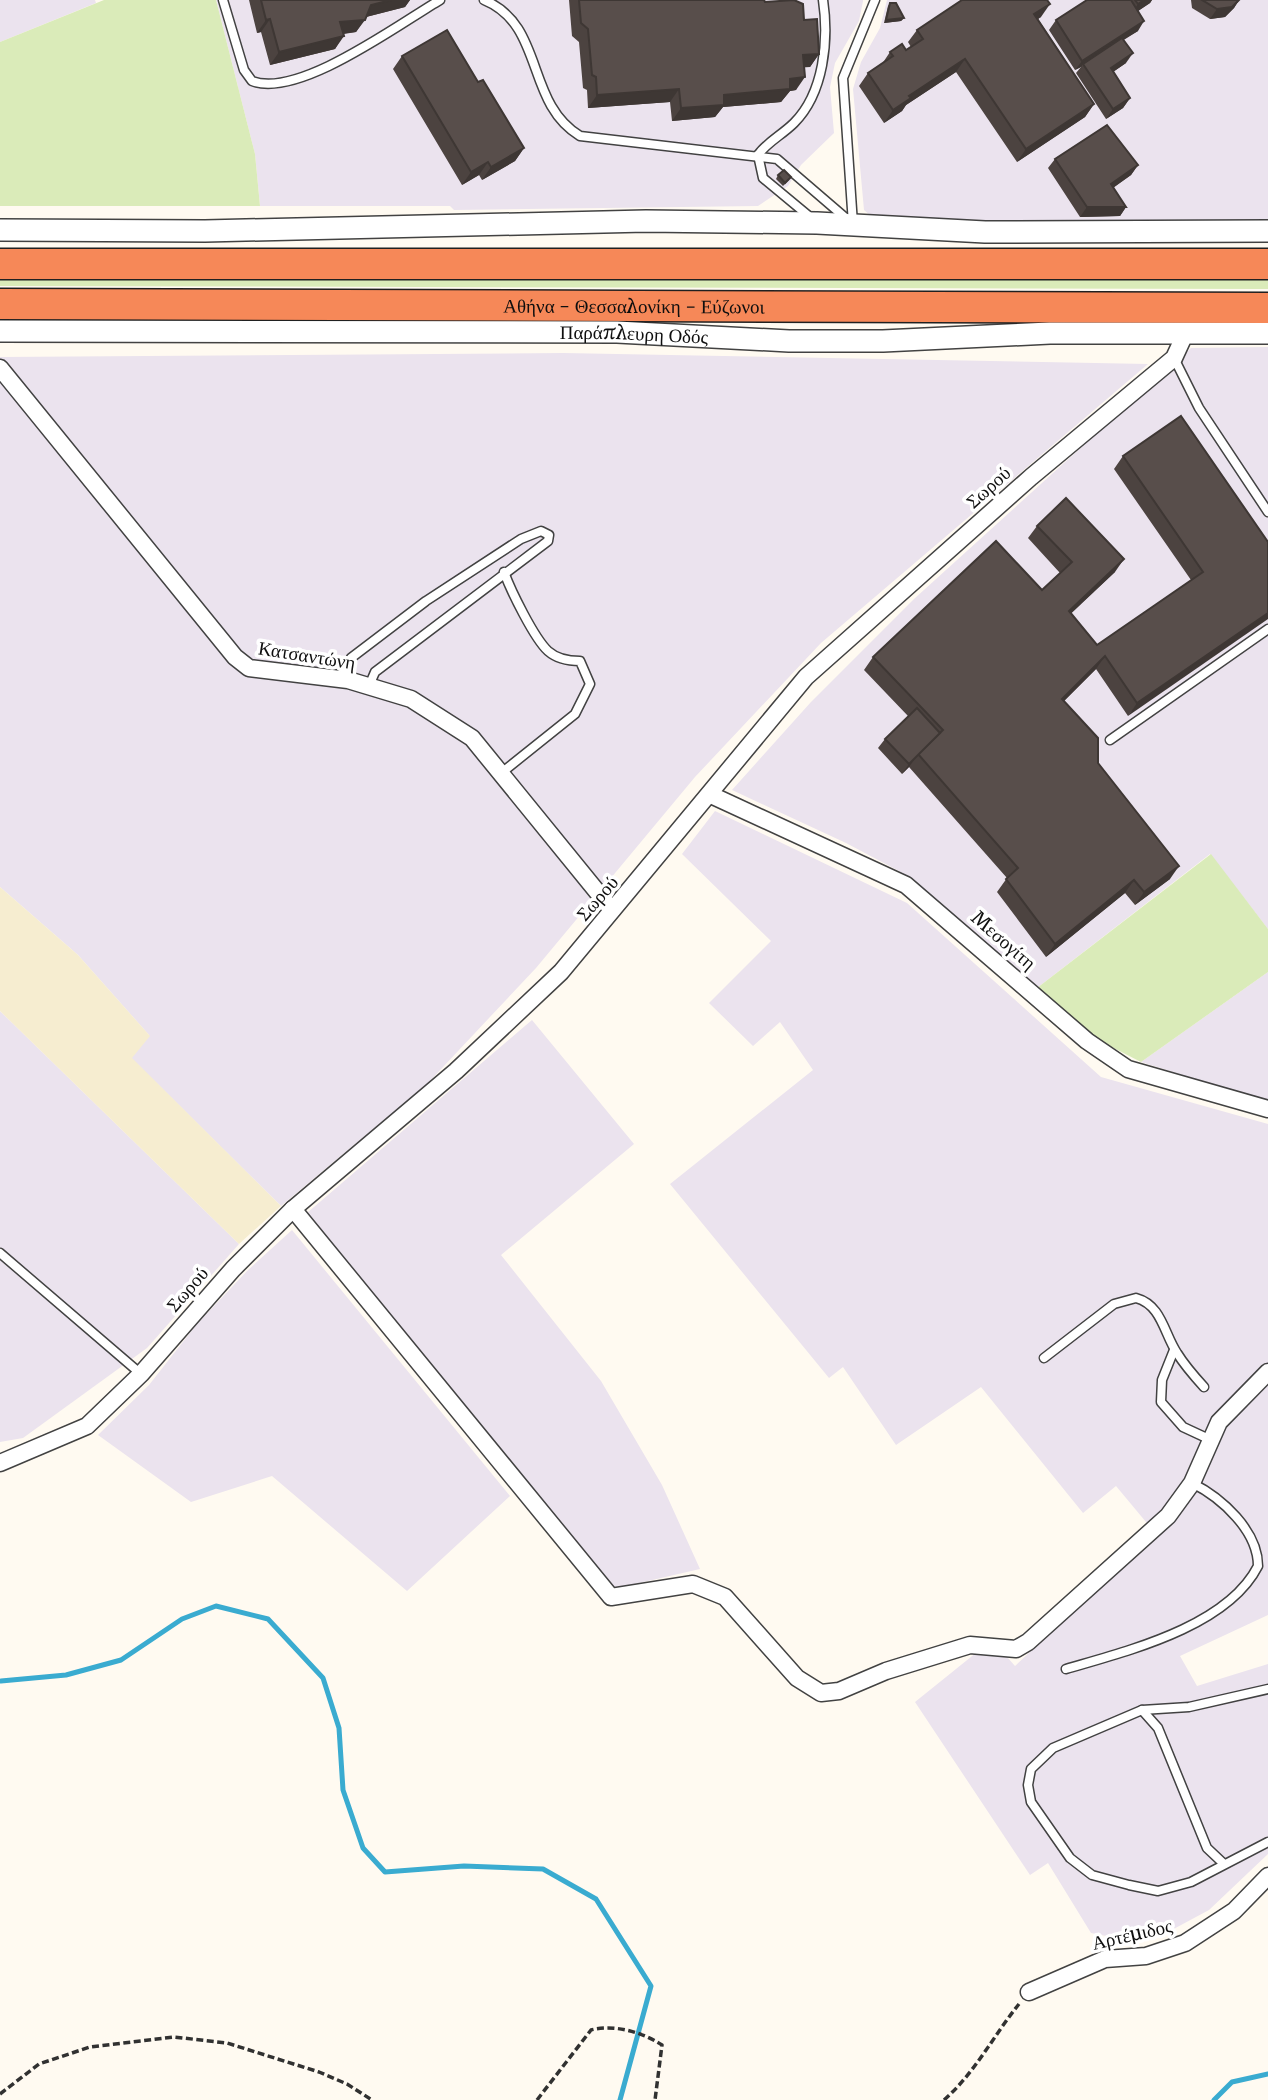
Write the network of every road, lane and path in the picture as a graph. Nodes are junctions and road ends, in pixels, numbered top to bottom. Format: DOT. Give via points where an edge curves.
graph roads {
  1 [pos="223,0"];
  2 [pos="440,0"];
  3 [pos="484,0"];
  4 [pos="823,0"];
  5 [pos="875,0"];
  6 [pos="758,155"];
  7 [pos="817,223"];
  8 [pos="853,225"];
  9 [pos="0,230"];
  10 [pos="1268,231"];
  11 [pos="0,264"];
  12 [pos="1268,264"];
  13 [pos="0,304"];
  14 [pos="1266,329"];
  15 [pos="0,331"];
  16 [pos="1186,332"];
  17 [pos="1174,358"];
  18 [pos="2,375"];
  19 [pos="1268,512"];
  20 [pos="504,572"];
  21 [pos="1268,629"];
  22 [pos="342,679"];
  23 [pos="369,686"];
  24 [pos="1110,740"];
  25 [pos="500,774"];
  26 [pos="711,795"];
  27 [pos="612,911"];
  28 [pos="1268,1109"];
  29 [pos="293,1209"];
  30 [pos="0,1253"];
  31 [pos="1174,1350"];
  32 [pos="1044,1358"];
  33 [pos="1268,1372"];
  34 [pos="141,1374"];
  35 [pos="1204,1387"];
  36 [pos="1211,1440"];
  37 [pos="5,1462"];
  38 [pos="1192,1483"];
  39 [pos="1066,1669"];
  40 [pos="1268,1689"];
  41 [pos="1142,1710"];
  42 [pos="1268,1842"];
  43 [pos="1224,1864"];
  44 [pos="1268,1876"];
  45 [pos="1030,1992"];
  46 [pos="0,2094"];
  47 [pos="372,2100"];
  48 [pos="537,2100"];
  49 [pos="655,2100"];
  50 [pos="944,2100"];
  1 -- 2 [label="lane" via="244,71 252,81 274,85 336,64"];
  3 -- 6 [label="lane" via="503,8 518,25 550,108 580,136"];
  4 -- 6 [label="lane" via="822,64 816,90 797,120"];
  5 -- 8 [label="lane" via="843,78"];
  6 -- 7 [label="lane" via="763,178"];
  6 -- 8 [label="lane" via="777,159"];
  7 -- 8 [label="street"];
  7 -- 9 [label="street" via="593,221 205,231"];
  8 -- 10 [label="street" via="985,232"];
  11 -- 12 [label="highway"];
  13 -- 14 [label="highway, Αθήνα - Θεσσαλονίκη - Εύζωνοι"];
  14 -- 16 [label="street, Παράπλευρη Οδός"];
  15 -- 16 [label="street, Παράπλευρη Οδός" via="617,332 856,341"];
  16 -- 17 [label="street, Σωρού"];
  17 -- 19 [label="lane" via="1199,408"];
  17 -- 26 [label="street, Σωρού" via="1031,477 806,677"];
  18 -- 22 [label="street, Κατσαντώνη" via="234,657 249,668"];
  20 -- 22 [label="lane" via="548,541 549,535 541,531 521,539 426,601 351,658"];
  20 -- 23 [label="lane" via="375,672"];
  20 -- 25 [label="lane" via="512,594 548,651 568,661 580,661 590,684 575,715"];
  21 -- 24 [label="lane"];
  22 -- 23 [label="street, Κατσαντώνη"];
  23 -- 25 [label="street, Κατσαντώνη" via="411,699 472,738"];
  25 -- 27 [label="street, Κατσαντώνη"];
  26 -- 27 [label="street, Σωρού"];
  26 -- 28 [label="street, Μεσογίτη" via="906,886 1087,1041 1128,1069"];
  27 -- 29 [label="street, Σωρού" via="561,972 456,1071"];
  29 -- 34 [label="street, Σωρού"];
  29 -- 38 [label="street" via="611,1597 693,1584 725,1597 797,1678 821,1693 839,1691 970,1645 1016,1649 1047,1629 1168,1516"];
  30 -- 34 [label="lane"];
  31 -- 32 [label="lane" via="1161,1319 1136,1298 1114,1304"];
  31 -- 35 [label="lane"];
  31 -- 36 [label="lane" via="1162,1380 1161,1402 1183,1427"];
  33 -- 36 [label="street" via="1219,1422"];
  34 -- 37 [label="street, Σωρού" via="87,1426"];
  36 -- 38 [label="street"];
  38 -- 39 [label="lane" via="1230,1510 1252,1539 1258,1566 1246,1588 1215,1611 1140,1647"];
  40 -- 41 [label="lane" via="1188,1707"];
  41 -- 43 [label="lane" via="1158,1728 1207,1848"];
  41 -- 43 [label="lane" via="1053,1748 1031,1769 1031,1802 1070,1858 1093,1875 1158,1891 1191,1882"];
  42 -- 43 [label="lane"];
  44 -- 45 [label="street, Αρτέμιδος" via="1234,1911 1185,1943 1146,1956 1105,1959"];
  45 -- 50 [label="path"];
  46 -- 47 [label="path" via="39,2064 90,2047 174,2037 227,2043 328,2076"];
  48 -- 49 [label="path" via="591,2030 605,2026 662,2045"];
}
